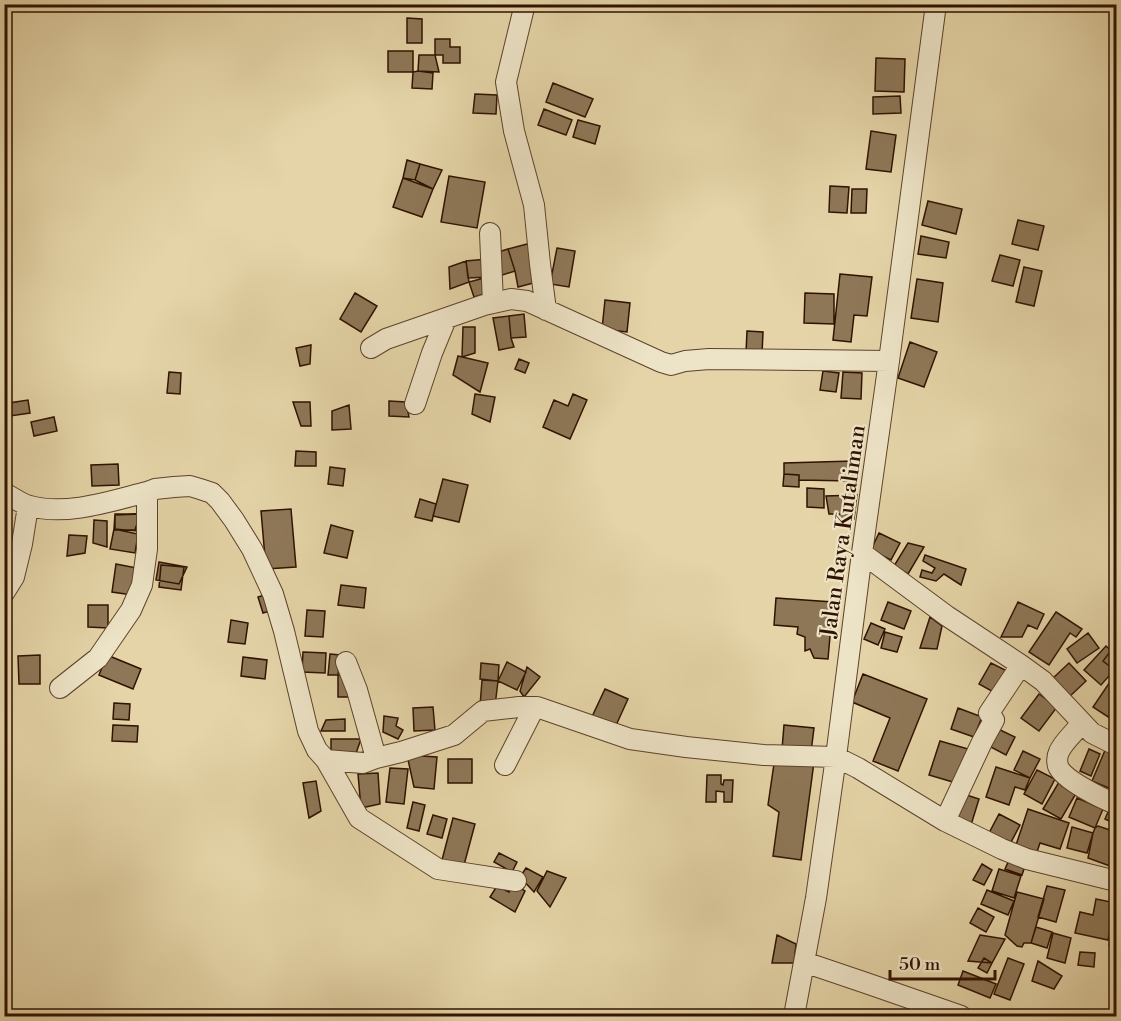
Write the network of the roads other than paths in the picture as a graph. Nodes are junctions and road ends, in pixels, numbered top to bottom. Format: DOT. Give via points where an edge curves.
graph roads {
  1 [pos="523,4"];
  2 [pos="936,4"];
  3 [pos="490,233"];
  4 [pos="493,303"];
  5 [pos="546,310"];
  6 [pos="446,319"];
  7 [pos="371,348"];
  8 [pos="889,361"];
  9 [pos="415,404"];
  10 [pos="147,492"];
  11 [pos="4,493"];
  12 [pos="28,506"];
  13 [pos="862,553"];
  14 [pos="4,593"];
  15 [pos="346,662"];
  16 [pos="1022,664"];
  17 [pos="60,688"];
  18 [pos="537,707"];
  19 [pos="1082,723"];
  20 [pos="1116,744"];
  21 [pos="836,757"];
  22 [pos="376,758"];
  23 [pos="326,760"];
  24 [pos="504,765"];
  25 [pos="1116,804"];
  26 [pos="945,821"];
  27 [pos="516,881"];
  28 [pos="1116,881"];
  29 [pos="804,962"];
  30 [pos="794,1017"];
  31 [pos="961,1017"];
  1 -- 5 [label="street" via="506,82 514,131 534,205"];
  2 -- 8 [label="street, Jalan Raya Kutaliman"];
  3 -- 4 [label="street"];
  4 -- 5 [label="street" via="512,299"];
  4 -- 6 [label="street"];
  5 -- 8 [label="street" via="671,365 709,359"];
  6 -- 7 [label="street"];
  6 -- 9 [label="street"];
  8 -- 13 [label="street, Jalan Raya Kutaliman"];
  10 -- 12 [label="street" via="61,510"];
  10 -- 17 [label="street" via="147,549 142,585 131,610 98,658"];
  10 -- 23 [label="street" via="190,486 200,489 212,493 234,520 273,594 308,731"];
  11 -- 12 [label="street"];
  12 -- 14 [label="street" via="14,577"];
  13 -- 16 [label="street" via="947,616"];
  13 -- 21 [label="street, Jalan Raya Kutaliman"];
  15 -- 22 [label="street"];
  16 -- 19 [label="street"];
  16 -- 26 [label="street" via="989,713 994,720"];
  18 -- 21 [label="street" via="630,739 764,755"];
  18 -- 22 [label="street" via="483,711 454,735"];
  18 -- 24 [label="street"];
  19 -- 20 [label="street" via="1092,733"];
  19 -- 25 [label="street" via="1060,749 1057,765 1079,786"];
  21 -- 26 [label="street"];
  21 -- 29 [label="street, Jalan Raya Kutaliman"];
  22 -- 23 [label="street" via="363,763"];
  23 -- 27 [label="street" via="359,818 438,869"];
  26 -- 28 [label="street" via="1027,859"];
  29 -- 30 [label="street, Jalan Raya Kutaliman"];
  29 -- 31 [label="street"];
}
